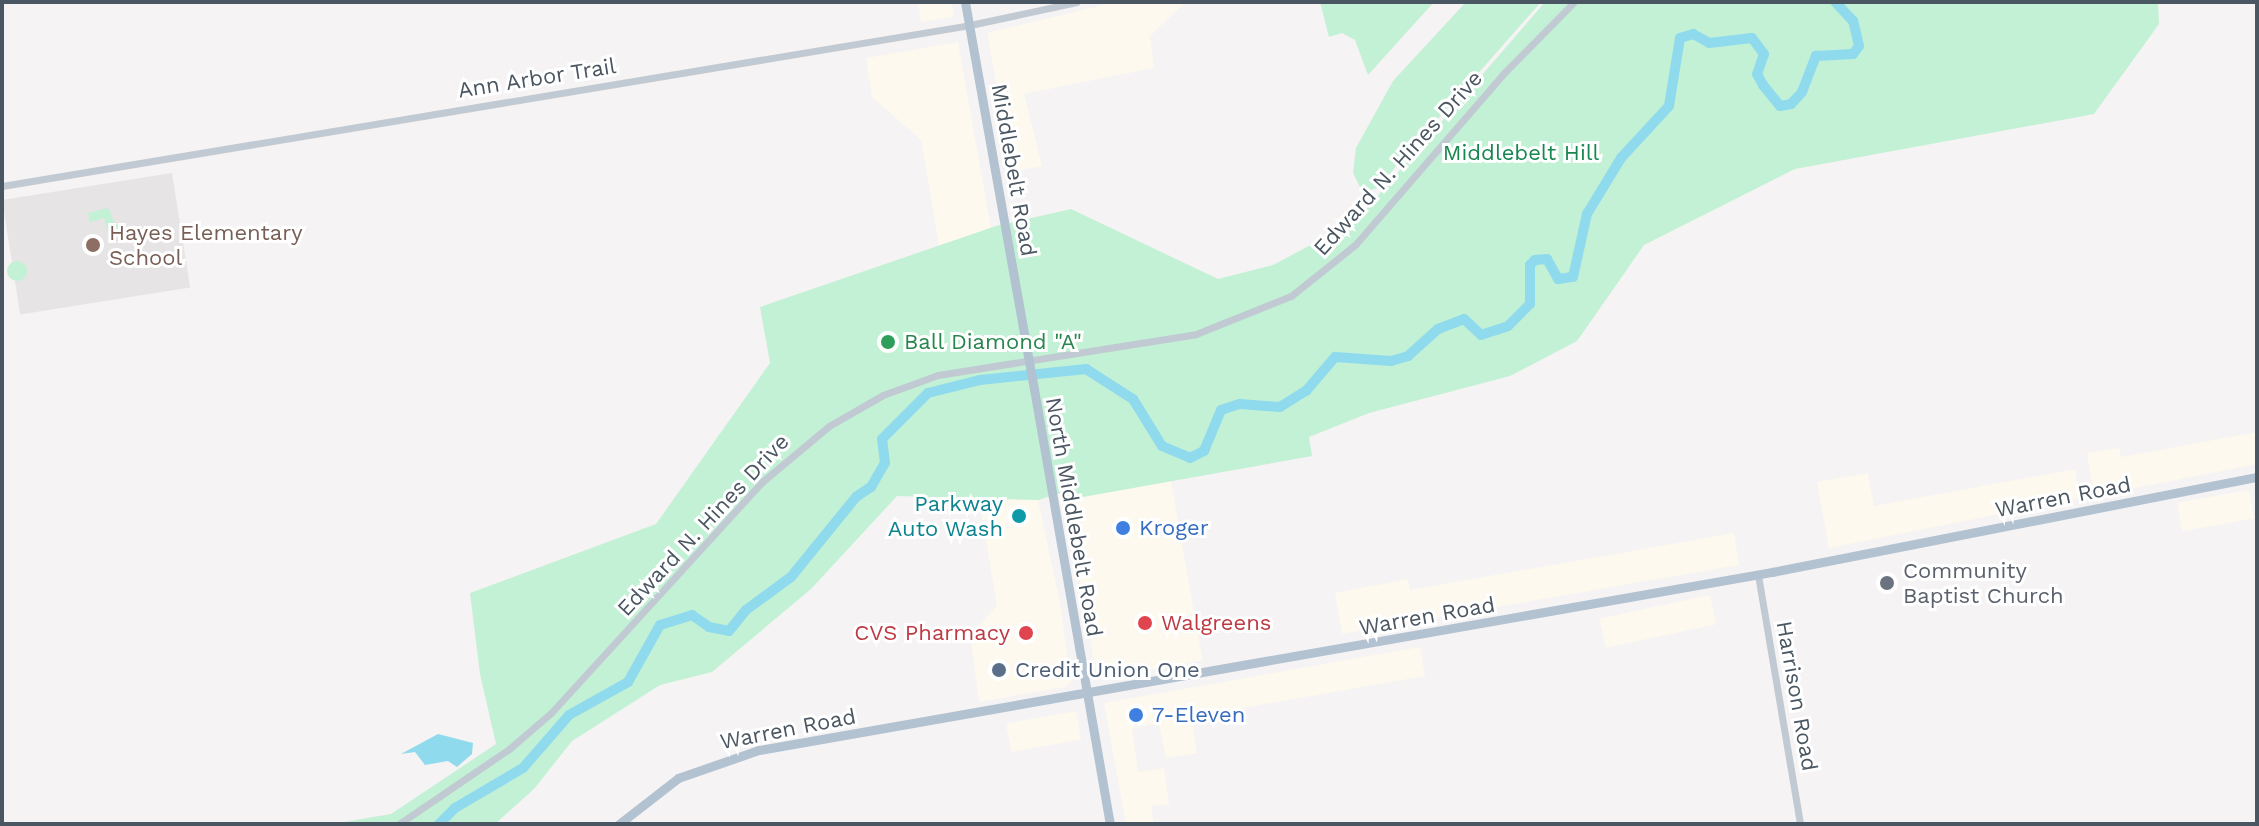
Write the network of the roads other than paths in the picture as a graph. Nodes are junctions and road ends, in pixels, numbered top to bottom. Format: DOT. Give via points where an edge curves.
graph roads {
  1 [pos="965,2"];
  2 [pos="1077,2"];
  3 [pos="1574,2"];
  4 [pos="970,25"];
  5 [pos="2,186"];
  6 [pos="1026,345"];
  7 [pos="2257,477"];
  8 [pos="1758,575"];
  9 [pos="1087,694"];
  10 [pos="399,824"];
  11 [pos="619,824"];
  12 [pos="1110,824"];
  13 [pos="1800,824"];
  1 -- 4 [label="main road, Middlebelt Road"];
  2 -- 4 [label="street, Ann Arbor Trail"];
  3 -- 10 [label="street, Edward N. Hines Drive" via="1503,74 1355,245 1291,296 1196,334 938,375 883,395 829,426 762,482 551,713 509,749"];
  4 -- 5 [label="street, Ann Arbor Trail"];
  4 -- 6 [label="main road, Middlebelt Road"];
  6 -- 9 [label="main road, North Middlebelt Road, bridge"];
  7 -- 8 [label="main road, Warren Road"];
  8 -- 9 [label="main road, Warren Road"];
  8 -- 13 [label="street, Harrison Road"];
  9 -- 11 [label="main road, Warren Road" via="739,755 678,778"];
  9 -- 12 [label="main road"];
}
